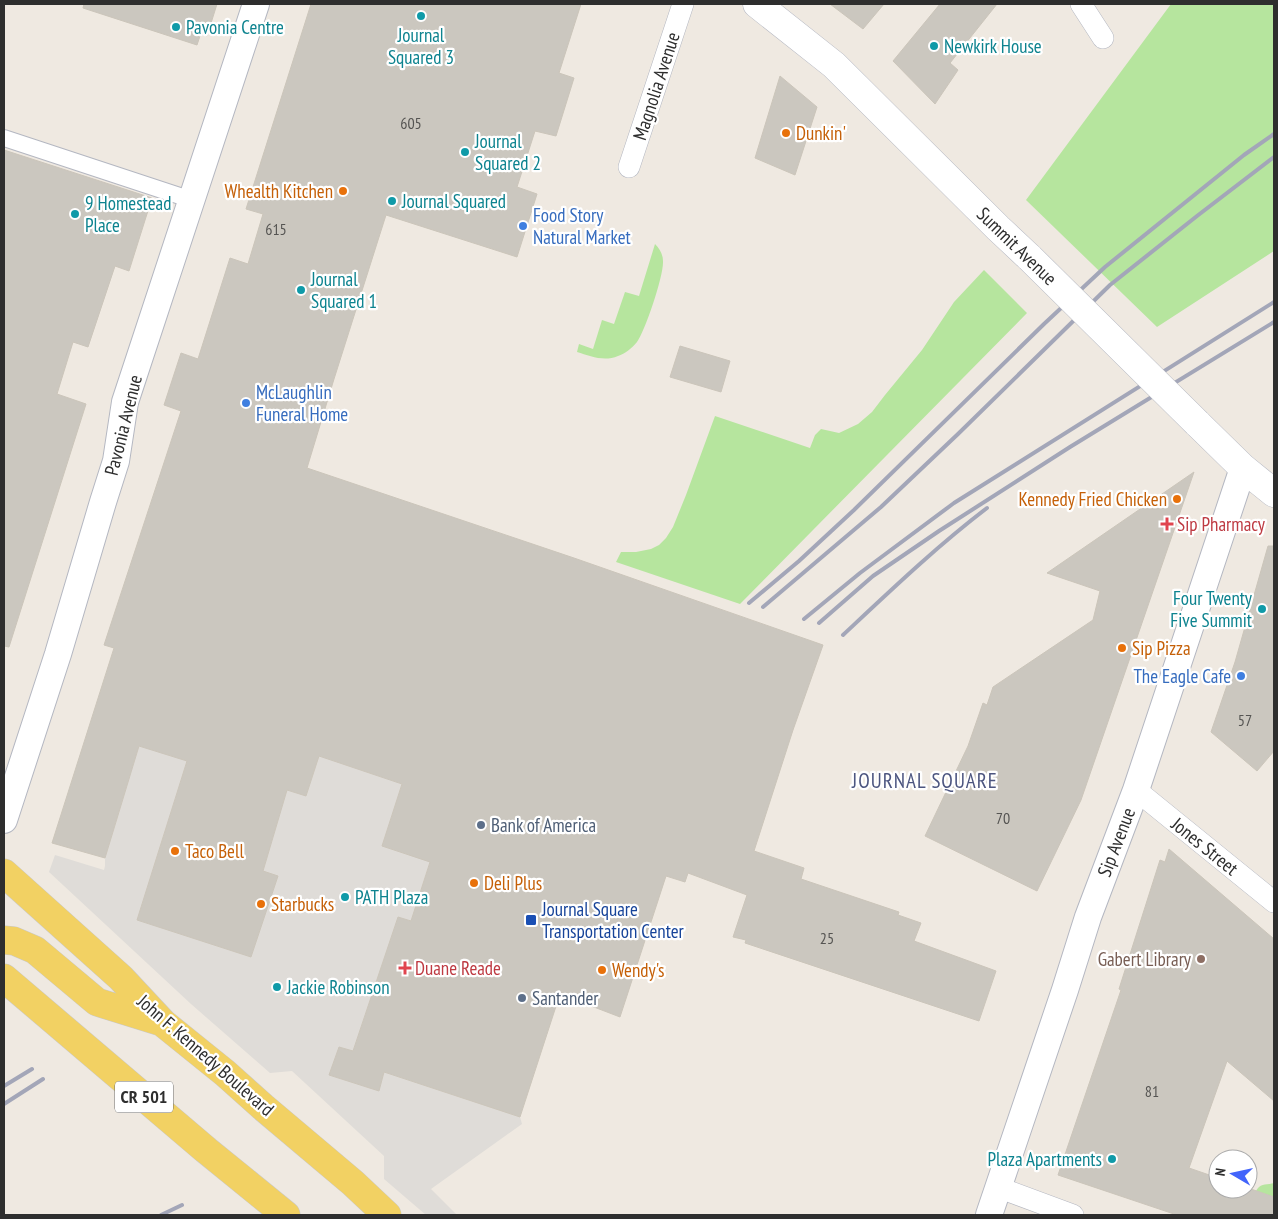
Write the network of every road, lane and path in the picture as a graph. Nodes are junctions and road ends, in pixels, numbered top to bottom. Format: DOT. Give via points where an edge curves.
graph roads {
  1 [pos="256,4"];
  2 [pos="683,4"];
  3 [pos="757,4"];
  4 [pos="1081,4"];
  5 [pos="1103,38"];
  6 [pos="4,138"];
  7 [pos="629,167"];
  8 [pos="192,200"];
  9 [pos="1243,468"];
  10 [pos="1274,493"];
  11 [pos="1136,790"];
  12 [pos="4,820"];
  13 [pos="4,873"];
  14 [pos="1274,902"];
  15 [pos="4,940"];
  16 [pos="4,978"];
  17 [pos="163,1023"];
  18 [pos="1000,1188"];
  19 [pos="286,1215"];
  20 [pos="387,1215"];
  21 [pos="989,1215"];
  22 [pos="1073,1215"];
  1 -- 8 [label="street, Pavonia Avenue"];
  2 -- 7 [label="street, Magnolia Avenue"];
  3 -- 9 [label="main road, Summit Avenue, bridge" via="834,66"];
  4 -- 5 [label="street"];
  6 -- 8 [label="street"];
  8 -- 12 [label="street, Pavonia Avenue" via="125,402 116,461"];
  9 -- 10 [label="main road, Summit Avenue"];
  9 -- 11 [label="street, Sip Avenue"];
  11 -- 14 [label="street, Jones Street"];
  11 -- 18 [label="street, Sip Avenue" via="1088,917"];
  13 -- 17 [label="main road, John F. Kennedy Boulevard" via="121,978"];
  15 -- 17 [label="main road" via="35,950 97,1002"];
  16 -- 19 [label="main road, CR 501"];
  17 -- 20 [label="main road, John F. Kennedy Boulevard"];
  18 -- 21 [label="street, Sip Avenue"];
  18 -- 22 [label="street"];
}
